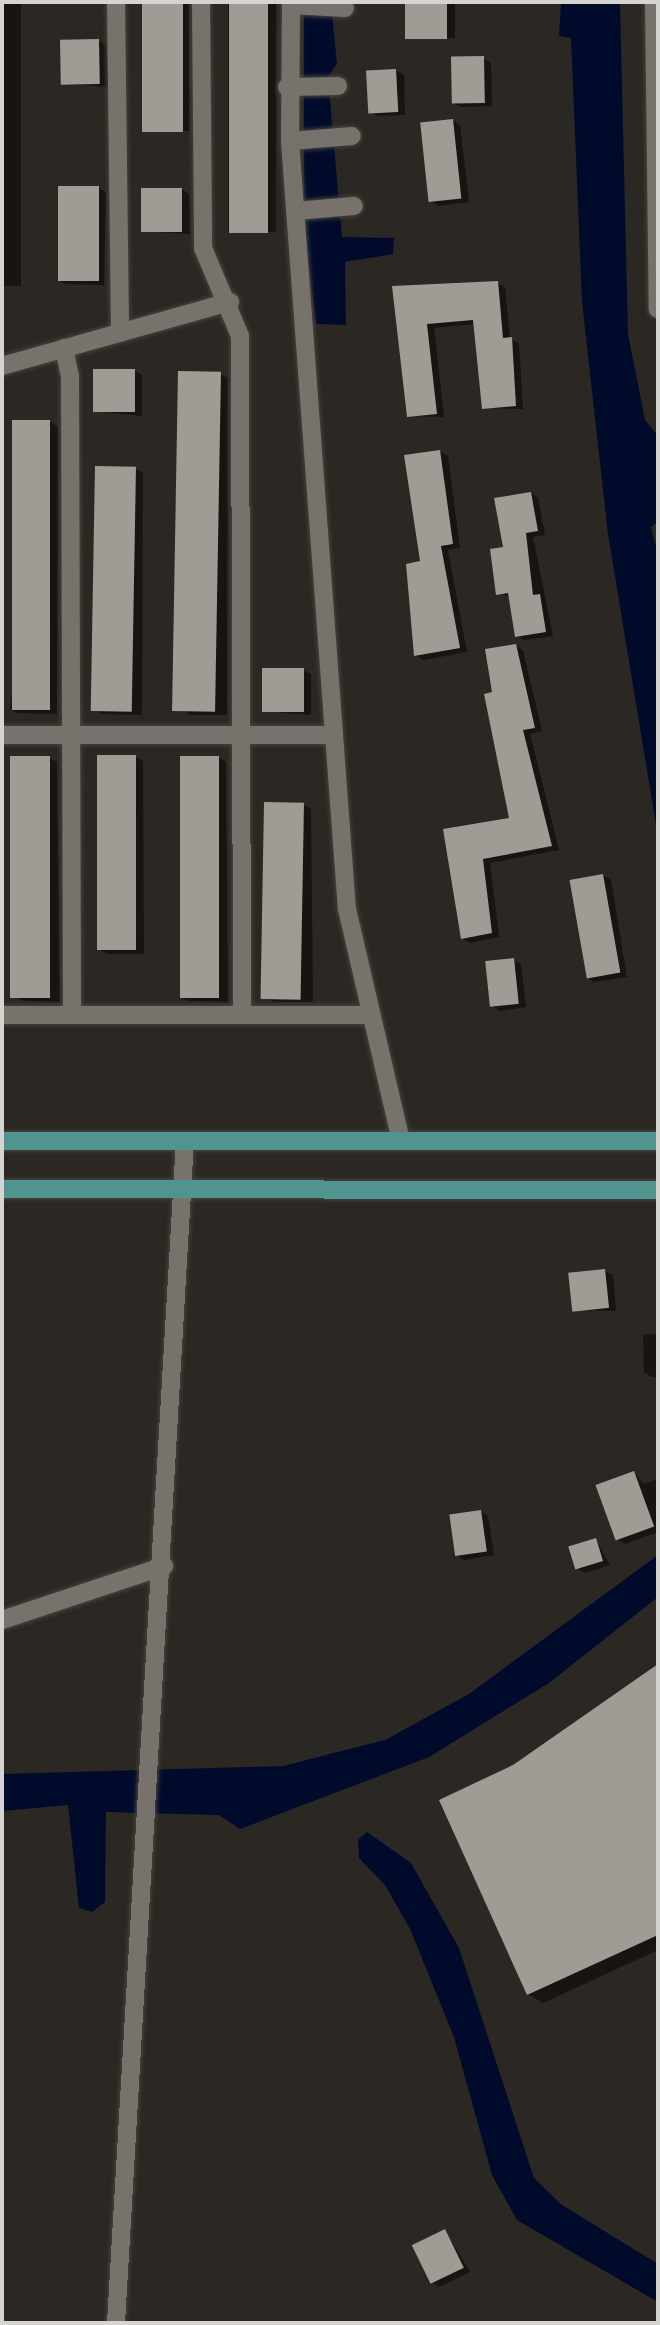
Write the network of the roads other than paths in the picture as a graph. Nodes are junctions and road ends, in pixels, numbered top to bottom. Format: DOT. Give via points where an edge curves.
graph roads {
  1 [pos="116,2"];
  2 [pos="201,2"];
  3 [pos="654,2"];
  4 [pos="291,3"];
  5 [pos="345,8"];
  6 [pos="338,86"];
  7 [pos="287,87"];
  8 [pos="352,136"];
  9 [pos="290,141"];
  10 [pos="354,206"];
  11 [pos="295,211"];
  12 [pos="230,302"];
  13 [pos="658,309"];
  14 [pos="120,333"];
  15 [pos="64,348"];
  16 [pos="2,366"];
  17 [pos="2,734"];
  18 [pos="70,735"];
  19 [pos="238,735"];
  20 [pos="330,736"];
  21 [pos="2,1015"];
  22 [pos="72,1015"];
  23 [pos="242,1015"];
  24 [pos="371,1015"];
  25 [pos="2,1141"];
  26 [pos="401,1141"];
  27 [pos="658,1141"];
  28 [pos="185,1142"];
  29 [pos="2,1189"];
  30 [pos="187,1190"];
  31 [pos="658,1190"];
  32 [pos="164,1566"];
  33 [pos="2,1620"];
  34 [pos="116,2323"];
  1 -- 14 [label="street"];
  2 -- 12 [label="street" via="203,248"];
  3 -- 13 [label="street"];
  4 -- 5 [label="street"];
  4 -- 7 [label="street"];
  6 -- 7 [label="street"];
  7 -- 9 [label="street"];
  8 -- 9 [label="street"];
  9 -- 11 [label="street"];
  10 -- 11 [label="street"];
  11 -- 20 [label="street"];
  12 -- 14 [label="street"];
  12 -- 19 [label="street" via="240,336"];
  14 -- 15 [label="street"];
  15 -- 16 [label="street"];
  15 -- 18 [label="street" via="70,377"];
  17 -- 18 [label="street"];
  18 -- 19 [label="street"];
  18 -- 22 [label="street"];
  19 -- 20 [label="street"];
  19 -- 23 [label="street"];
  20 -- 24 [label="street" via="347,909"];
  21 -- 22 [label="street"];
  22 -- 23 [label="street"];
  23 -- 24 [label="street"];
  24 -- 26 [label="street"];
  25 -- 28 [label="main road"];
  26 -- 27 [label="main road"];
  26 -- 28 [label="main road"];
  28 -- 30 [label="street"];
  29 -- 30 [label="main road"];
  30 -- 31 [label="main road"];
  30 -- 32 [label="street"];
  32 -- 33 [label="street"];
  32 -- 34 [label="street"];
}
